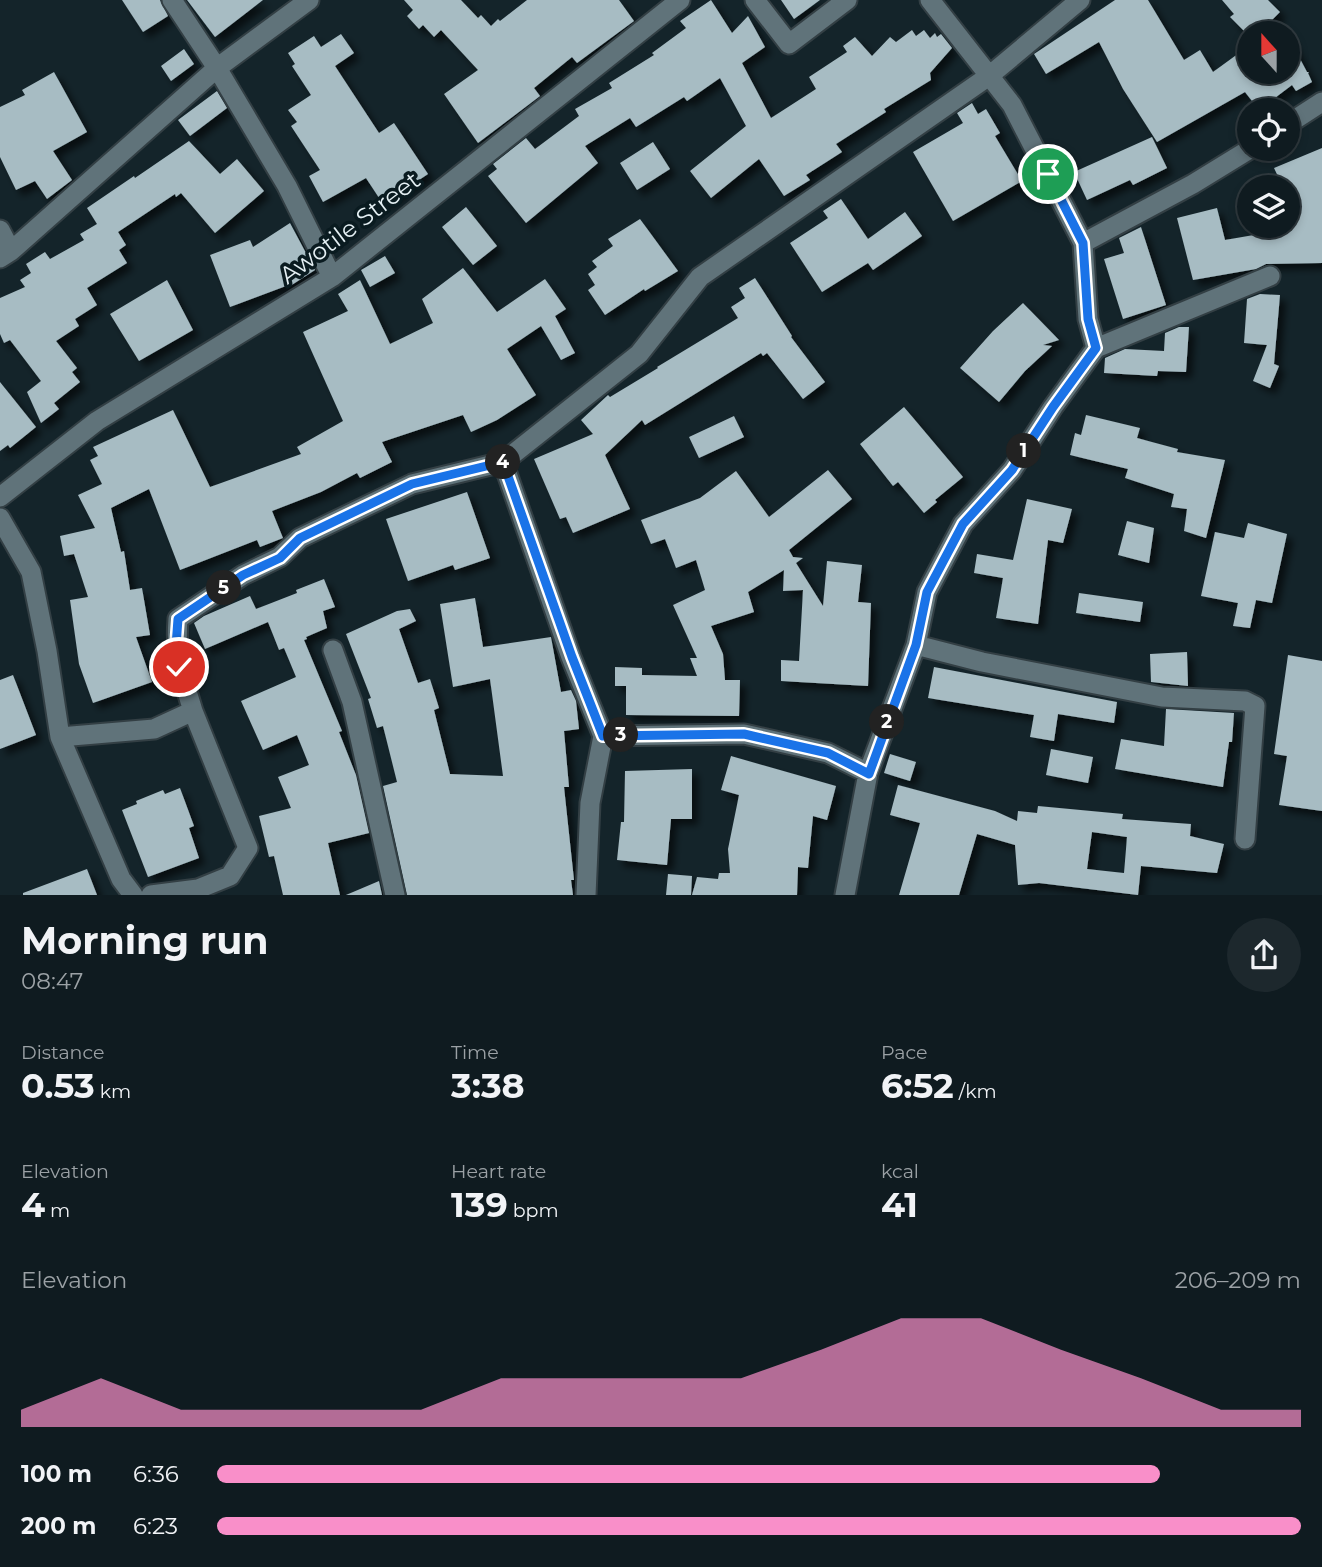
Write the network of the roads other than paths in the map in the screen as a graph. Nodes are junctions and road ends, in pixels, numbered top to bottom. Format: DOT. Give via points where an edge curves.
graph roads {
  1 [pos="172,0"];
  2 [pos="309,0"];
  3 [pos="681,0"];
  4 [pos="755,0"];
  5 [pos="846,0"];
  6 [pos="930,0"];
  7 [pos="1080,0"];
  8 [pos="217,68"];
  9 [pos="989,76"];
  10 [pos="1322,103"];
  11 [pos="1300,117"];
  12 [pos="1237,157"];
  13 [pos="0,230"];
  14 [pos="1083,243"];
  15 [pos="5,255"];
  16 [pos="1270,276"];
  17 [pos="332,277"];
  18 [pos="1096,348"];
  19 [pos="503,462"];
  20 [pos="0,497"];
  21 [pos="0,518"];
  22 [pos="916,645"];
  23 [pos="333,650"];
  24 [pos="194,710"];
  25 [pos="603,736"];
  26 [pos="60,737"];
  27 [pos="869,774"];
  28 [pos="1245,839"];
  29 [pos="232,885"];
  30 [pos="133,895"];
  31 [pos="150,895"];
  32 [pos="396,895"];
  33 [pos="586,895"];
  34 [pos="845,895"];
  1 -- 8 [label="street"];
  2 -- 8 [label="street"];
  3 -- 17 [label="street, Awotile Street"];
  4 -- 5 [label="street" via="789,44"];
  6 -- 9 [label="street"];
  7 -- 9 [label="street"];
  8 -- 15 [label="street"];
  8 -- 17 [label="street" via="287,186"];
  9 -- 14 [label="street" via="1012,105"];
  9 -- 19 [label="street" via="700,277 639,354"];
  10 -- 11 [label="street"];
  12 -- 14 [label="street"];
  13 -- 15 [label="street"];
  14 -- 18 [label="street" via="1088,319"];
  16 -- 18 [label="street"];
  17 -- 20 [label="street, Awotile Street" via="97,421"];
  18 -- 22 [label="street" via="1012,470 963,524 927,592"];
  19 -- 24 [label="street" via="412,484 300,538 280,558 243,575 178,619 179,667"];
  19 -- 25 [label="street"];
  21 -- 26 [label="street" via="31,572"];
  22 -- 27 [label="street"];
  22 -- 28 [label="street" via="1161,697 1245,701 1255,706"];
  23 -- 32 [label="street" via="352,702"];
  24 -- 26 [label="street" via="154,729"];
  24 -- 29 [label="street" via="248,848"];
  25 -- 27 [label="street" via="744,734 828,753"];
  25 -- 33 [label="street" via="590,803"];
  26 -- 30 [label="street" via="121,879"];
  27 -- 34 [label="street"];
  29 -- 31 [label="street"];
}
